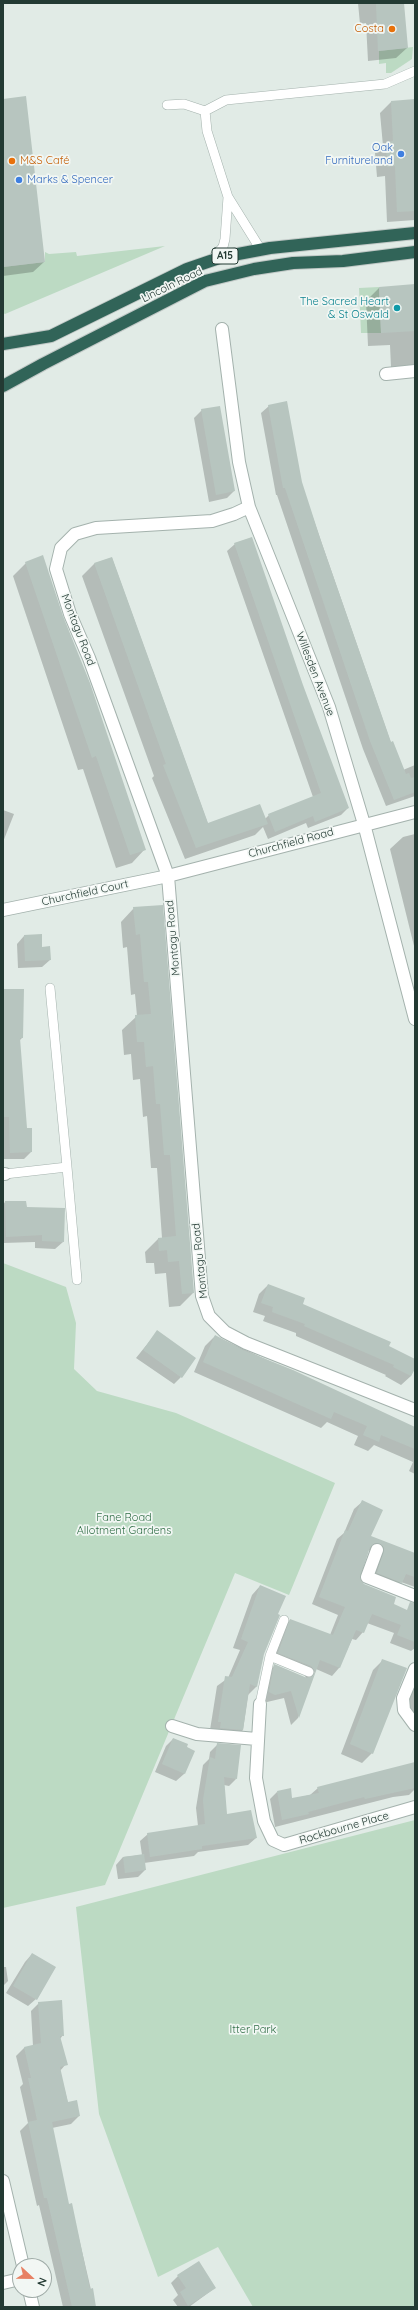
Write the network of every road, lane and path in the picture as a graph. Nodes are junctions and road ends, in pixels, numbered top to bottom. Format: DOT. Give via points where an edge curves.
graph roads {
  1 [pos="415,70"];
  2 [pos="167,105"];
  3 [pos="205,111"];
  4 [pos="228,197"];
  5 [pos="415,233"];
  6 [pos="261,250"];
  7 [pos="415,252"];
  8 [pos="211,260"];
  9 [pos="222,329"];
  10 [pos="3,344"];
  11 [pos="415,371"];
  12 [pos="386,374"];
  13 [pos="3,386"];
  14 [pos="249,507"];
  15 [pos="415,812"];
  16 [pos="364,824"];
  17 [pos="168,876"];
  18 [pos="3,910"];
  19 [pos="50,988"];
  20 [pos="415,1020"];
  21 [pos="67,1167"];
  22 [pos="4,1174"];
  23 [pos="77,1280"];
  24 [pos="415,1410"];
  25 [pos="377,1550"];
  26 [pos="415,1596"];
  27 [pos="284,1620"];
  28 [pos="270,1656"];
  29 [pos="415,1669"];
  30 [pos="309,1672"];
  31 [pos="260,1704"];
  32 [pos="415,1725"];
  33 [pos="172,1726"];
  34 [pos="257,1739"];
  35 [pos="415,1807"];
  36 [pos="3,2181"];
  37 [pos="21,2258"];
  1 -- 3 [label="lane" via="385,84 226,100"];
  2 -- 3 [label="lane" via="184,104"];
  3 -- 4 [label="lane" via="207,131"];
  4 -- 6 [label="lane"];
  4 -- 8 [label="lane" via="225,239"];
  5 -- 6 [label="highway, Lincoln Road / A15"];
  6 -- 8 [label="highway, Lincoln Road / A15"];
  7 -- 13 [label="highway, Lincoln Road / A15" via="343,261 293,263 254,269 205,282"];
  8 -- 10 [label="highway, Lincoln Road / A15" via="187,268 51,336"];
  9 -- 14 [label="street, Willesden Avenue" via="239,462"];
  11 -- 12 [label="street"];
  14 -- 16 [label="street, Willesden Avenue" via="329,707"];
  14 -- 17 [label="street, Montagu Road" via="212,521 96,528 74,534 61,548 56,569"];
  15 -- 16 [label="street, Churchfield Road"];
  16 -- 17 [label="street, Churchfield Road"];
  16 -- 20 [label="street, Willesden Avenue"];
  17 -- 18 [label="street, Churchfield Court"];
  17 -- 24 [label="street, Montagu Road" via="202,1296 209,1316 225,1332 246,1343"];
  19 -- 21 [label="lane"];
  21 -- 22 [label="lane"];
  21 -- 23 [label="lane"];
  25 -- 26 [label="street" via="367,1576"];
  27 -- 28 [label="lane"];
  28 -- 30 [label="lane"];
  28 -- 31 [label="lane"];
  29 -- 32 [label="street" via="403,1698 404,1710"];
  31 -- 34 [label="street"];
  33 -- 34 [label="street" via="196,1734"];
  34 -- 35 [label="street, Rockbourne Place" via="256,1778 264,1821 273,1840 284,1845"];
  36 -- 37 [label="street"];
}
